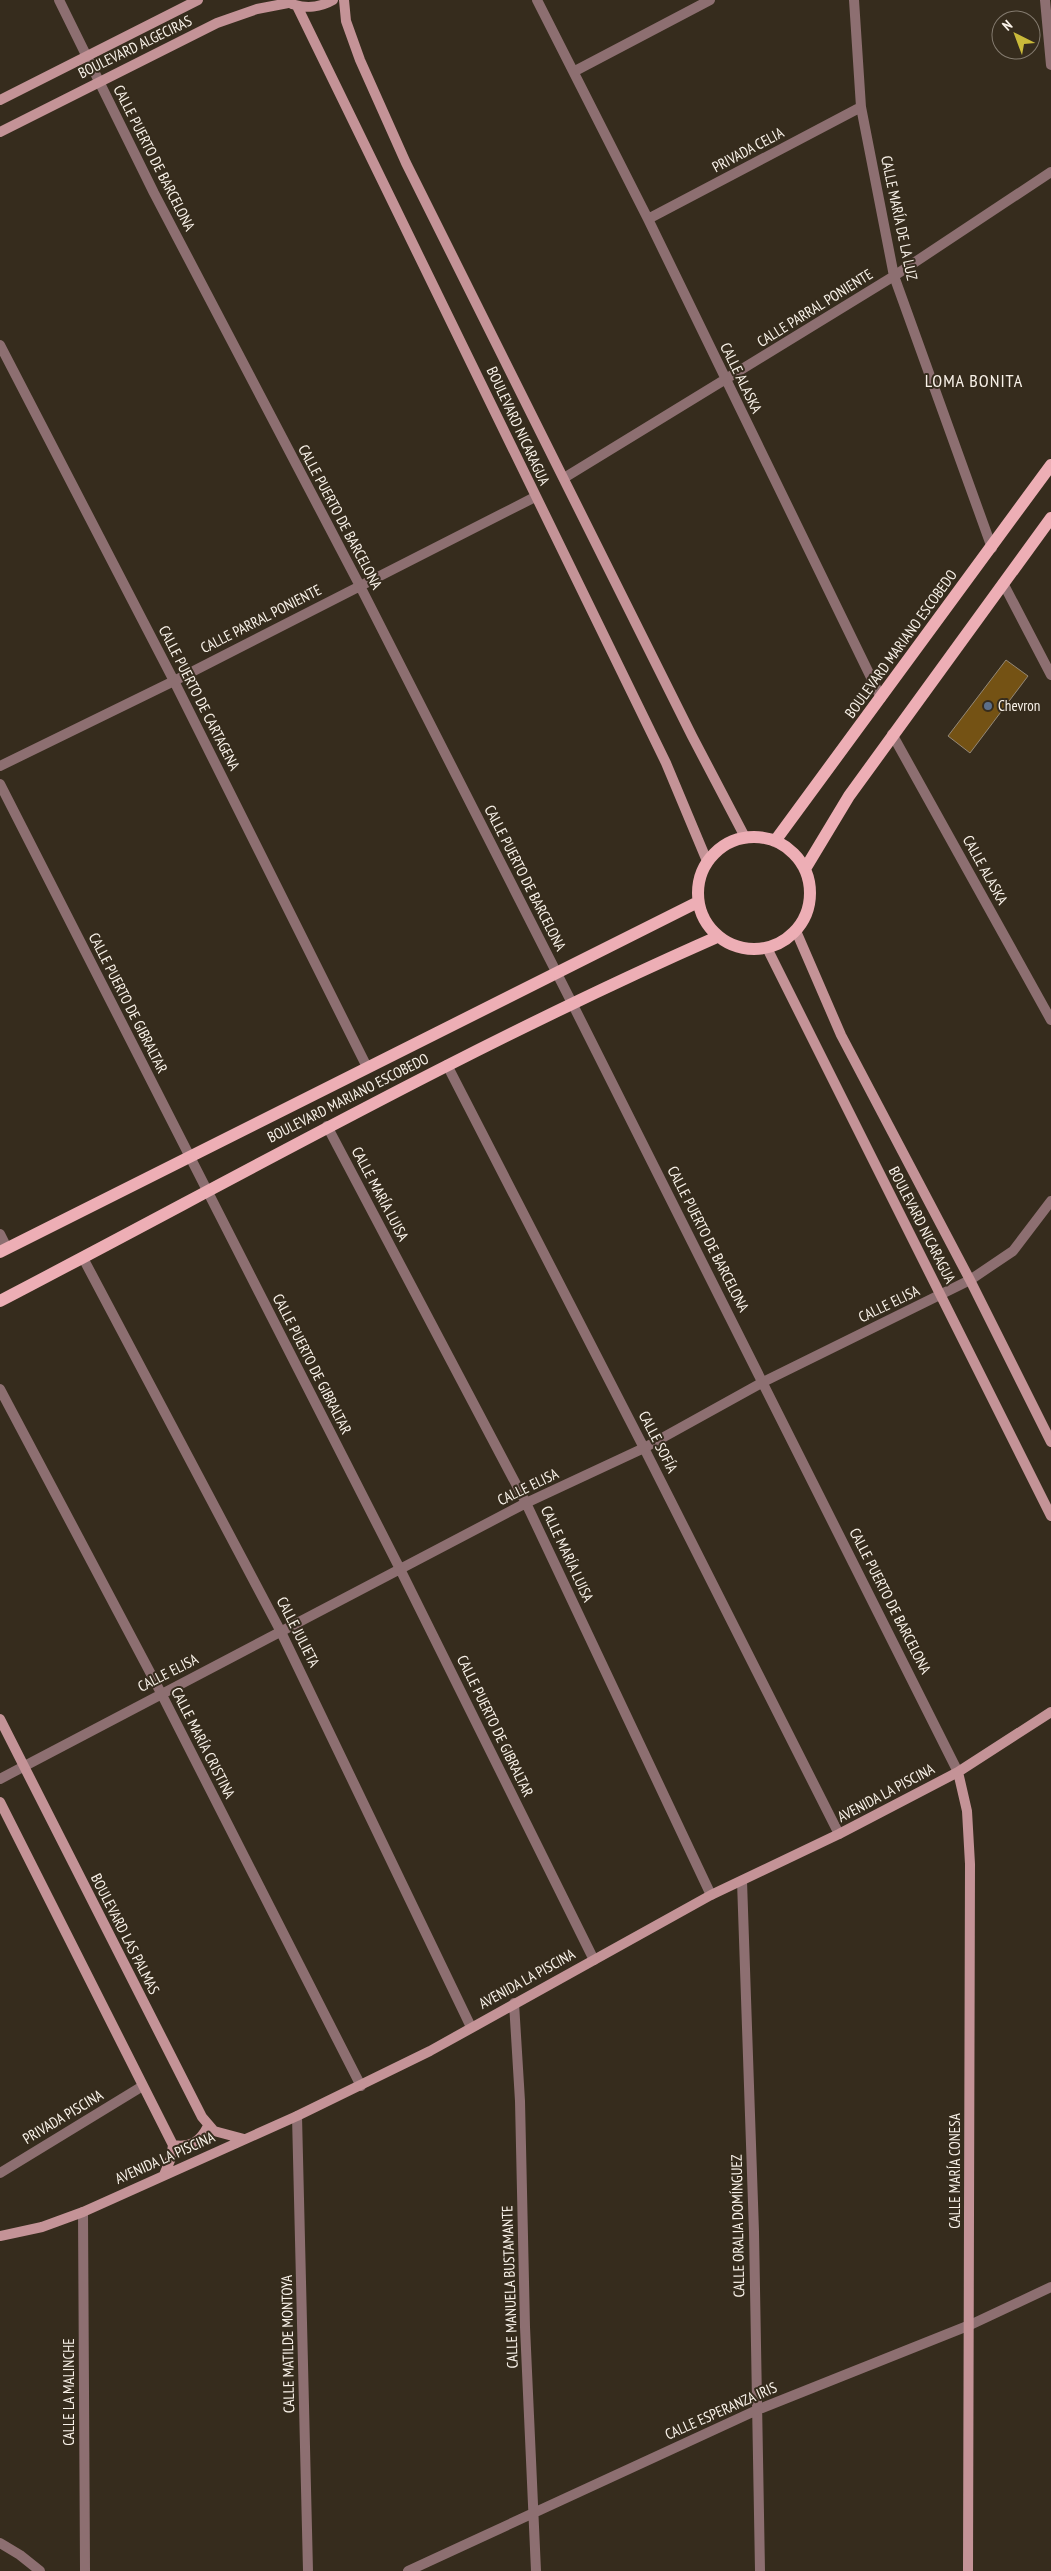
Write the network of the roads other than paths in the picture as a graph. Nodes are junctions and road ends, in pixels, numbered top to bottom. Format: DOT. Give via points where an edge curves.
graph roads {
  1 [pos="59,0"];
  2 [pos="198,0"];
  3 [pos="333,0"];
  4 [pos="344,0"];
  5 [pos="537,0"];
  6 [pos="710,0"];
  7 [pos="854,0"];
  8 [pos="1045,0"];
  9 [pos="289,3"];
  10 [pos="86,55"];
  11 [pos="1051,65"];
  12 [pos="575,71"];
  13 [pos="99,81"];
  14 [pos="0,100"];
  15 [pos="861,107"];
  16 [pos="0,132"];
  17 [pos="1051,172"];
  18 [pos="648,219"];
  19 [pos="894,276"];
  20 [pos="0,345"];
  21 [pos="726,381"];
  22 [pos="1051,465"];
  23 [pos="564,478"];
  24 [pos="535,497"];
  25 [pos="1051,518"];
  26 [pos="992,548"];
  27 [pos="1003,583"];
  28 [pos="360,586"];
  29 [pos="1051,675"];
  30 [pos="174,681"];
  31 [pos="881,698"];
  32 [pos="892,734"];
  33 [pos="0,766"];
  34 [pos="0,784"];
  35 [pos="745,837"];
  36 [pos="775,841"];
  37 [pos="707,861"];
  38 [pos="805,869"];
  39 [pos="698,902"];
  40 [pos="796,931"];
  41 [pos="717,937"];
  42 [pos="767,948"];
  43 [pos="556,972"];
  44 [pos="573,1005"];
  45 [pos="1051,1020"];
  46 [pos="446,1065"];
  47 [pos="367,1067"];
  48 [pos="327,1126"];
  49 [pos="189,1156"];
  50 [pos="207,1190"];
  51 [pos="1051,1201"];
  52 [pos="0,1234"];
  53 [pos="4,1250"];
  54 [pos="82,1258"];
  55 [pos="970,1280"];
  56 [pos="941,1296"];
  57 [pos="0,1302"];
  58 [pos="763,1382"];
  59 [pos="0,1390"];
  60 [pos="1051,1442"];
  61 [pos="644,1448"];
  62 [pos="526,1503"];
  63 [pos="1051,1516"];
  64 [pos="400,1569"];
  65 [pos="282,1632"];
  66 [pos="161,1693"];
  67 [pos="1051,1712"];
  68 [pos="0,1719"];
  69 [pos="24,1767"];
  70 [pos="958,1772"];
  71 [pos="0,1780"];
  72 [pos="0,1802"];
  73 [pos="839,1834"];
  74 [pos="742,1881"];
  75 [pos="711,1896"];
  76 [pos="594,1960"];
  77 [pos="514,2003"];
  78 [pos="471,2027"];
  79 [pos="361,2086"];
  80 [pos="141,2087"];
  81 [pos="297,2116"];
  82 [pos="208,2126"];
  83 [pos="244,2139"];
  84 [pos="173,2145"];
  85 [pos="0,2173"];
  86 [pos="164,2175"];
  87 [pos="82,2212"];
  88 [pos="0,2236"];
  89 [pos="1051,2287"];
  90 [pos="970,2325"];
  91 [pos="757,2410"];
  92 [pos="535,2513"];
  93 [pos="0,2542"];
  94 [pos="40,2571"];
  95 [pos="85,2571"];
  96 [pos="308,2571"];
  97 [pos="408,2571"];
  98 [pos="536,2571"];
  99 [pos="760,2571"];
  100 [pos="968,2571"];
  1 -- 10 [label="street, CALLE PUERTO DE BARCELONA"];
  2 -- 10 [label="street, BOULEVARD ALGECIRAS"];
  3 -- 9 [label="street, BOULEVARD ALGECIRAS" via="317,6"];
  4 -- 23 [label="street, BOULEVARD NICARAGUA" via="346,21 360,60 406,163"];
  5 -- 12 [label="street, CALLE ALASKA"];
  6 -- 12 [label="street"];
  7 -- 15 [label="street, CALLE MARÍA DE LA LUZ"];
  8 -- 11 [label="street"];
  9 -- 13 [label="street, BOULEVARD ALGECIRAS" via="257,9 217,24"];
  9 -- 24 [label="street, BOULEVARD NICARAGUA" via="426,269"];
  10 -- 13 [label="street, CALLE PUERTO DE BARCELONA"];
  10 -- 14 [label="street, BOULEVARD ALGECIRAS"];
  12 -- 18 [label="street, CALLE ALASKA"];
  13 -- 16 [label="street, BOULEVARD ALGECIRAS"];
  13 -- 28 [label="street, CALLE PUERTO DE BARCELONA" via="158,202"];
  15 -- 18 [label="street, PRIVADA CELIA"];
  15 -- 19 [label="street, CALLE MARÍA DE LA LUZ"];
  17 -- 19 [label="street, CALLE PARRAL PONIENTE"];
  18 -- 21 [label="street, CALLE ALASKA"];
  19 -- 21 [label="street, CALLE PARRAL PONIENTE"];
  19 -- 26 [label="street, CALLE MARÍA DE LA LUZ"];
  20 -- 30 [label="street, CALLE PUERTO DE CARTAGENA"];
  21 -- 23 [label="street, CALLE PARRAL PONIENTE"];
  21 -- 31 [label="street, CALLE ALASKA"];
  22 -- 26 [label="main road, BOULEVARD MARIANO ESCOBEDO"];
  23 -- 35 [label="street, BOULEVARD NICARAGUA"];
  24 -- 28 [label="street, CALLE PARRAL PONIENTE"];
  24 -- 37 [label="street, BOULEVARD NICARAGUA" via="666,763"];
  25 -- 27 [label="main road"];
  26 -- 31 [label="main road, BOULEVARD MARIANO ESCOBEDO"];
  27 -- 29 [label="street"];
  27 -- 32 [label="main road"];
  28 -- 30 [label="street, CALLE PARRAL PONIENTE"];
  28 -- 43 [label="street, CALLE PUERTO DE BARCELONA"];
  30 -- 33 [label="street, CALLE PARRAL PONIENTE"];
  30 -- 47 [label="street, CALLE PUERTO DE CARTAGENA"];
  31 -- 36 [label="main road, BOULEVARD MARIANO ESCOBEDO"];
  32 -- 38 [label="main road" via="830,825"];
  32 -- 45 [label="street, CALLE ALASKA"];
  34 -- 49 [label="street, CALLE PUERTO DE GIBRALTAR"];
  35 -- 36 [label="main road"];
  35 -- 37 [label="main road" via="730,842"];
  36 -- 38 [label="main road" via="798,857"];
  37 -- 39 [label="main road" via="700,874"];
  38 -- 40 [label="main road" via="810,884 810,901"];
  39 -- 41 [label="main road" via="708,927"];
  39 -- 43 [label="main road, BOULEVARD MARIANO ESCOBEDO"];
  40 -- 42 [label="main road" via="783,942"];
  40 -- 55 [label="street, BOULEVARD NICARAGUA" via="841,1035"];
  41 -- 42 [label="main road" via="741,948"];
  41 -- 44 [label="main road, BOULEVARD MARIANO ESCOBEDO"];
  42 -- 56 [label="street, BOULEVARD NICARAGUA"];
  43 -- 44 [label="street, CALLE PUERTO DE BARCELONA"];
  43 -- 47 [label="main road, BOULEVARD MARIANO ESCOBEDO"];
  44 -- 46 [label="main road, BOULEVARD MARIANO ESCOBEDO"];
  44 -- 58 [label="street, CALLE PUERTO DE BARCELONA"];
  46 -- 48 [label="main road, BOULEVARD MARIANO ESCOBEDO"];
  46 -- 61 [label="street, CALLE SOFÍA"];
  47 -- 49 [label="main road, BOULEVARD MARIANO ESCOBEDO"];
  48 -- 50 [label="main road, BOULEVARD MARIANO ESCOBEDO"];
  48 -- 62 [label="street, CALLE MARÍA LUISA"];
  49 -- 50 [label="street, CALLE PUERTO DE GIBRALTAR"];
  49 -- 53 [label="main road, BOULEVARD MARIANO ESCOBEDO"];
  50 -- 54 [label="main road, BOULEVARD MARIANO ESCOBEDO"];
  50 -- 64 [label="street, CALLE PUERTO DE GIBRALTAR"];
  51 -- 55 [label="street, CALLE ELISA" via="1012,1251"];
  52 -- 53 [label="street"];
  54 -- 57 [label="main road, BOULEVARD MARIANO ESCOBEDO"];
  54 -- 65 [label="street, CALLE JULIETA"];
  55 -- 56 [label="street, CALLE ELISA"];
  55 -- 60 [label="street, BOULEVARD NICARAGUA"];
  56 -- 58 [label="street, CALLE ELISA"];
  56 -- 63 [label="street, BOULEVARD NICARAGUA"];
  58 -- 61 [label="street, CALLE ELISA"];
  58 -- 70 [label="street, CALLE PUERTO DE BARCELONA"];
  59 -- 66 [label="street, CALLE MARÍA CRISTINA"];
  61 -- 62 [label="street, CALLE ELISA"];
  61 -- 73 [label="street, CALLE SOFÍA"];
  62 -- 64 [label="street, CALLE ELISA"];
  62 -- 75 [label="street, CALLE MARÍA LUISA"];
  64 -- 65 [label="street, CALLE ELISA"];
  64 -- 76 [label="street, CALLE PUERTO DE GIBRALTAR"];
  65 -- 66 [label="street, CALLE ELISA"];
  65 -- 78 [label="street, CALLE JULIETA"];
  66 -- 69 [label="street, CALLE ELISA"];
  66 -- 79 [label="street, CALLE MARÍA CRISTINA"];
  67 -- 70 [label="street, AVENIDA LA PISCINA"];
  68 -- 69 [label="street, BOULEVARD LAS PALMAS"];
  69 -- 71 [label="street, CALLE ELISA"];
  69 -- 82 [label="street, BOULEVARD LAS PALMAS"];
  70 -- 73 [label="street, AVENIDA LA PISCINA"];
  70 -- 90 [label="street, CALLE MARÍA CONESA" via="970,1831"];
  72 -- 80 [label="street"];
  73 -- 74 [label="street, AVENIDA LA PISCINA"];
  74 -- 75 [label="street, AVENIDA LA PISCINA"];
  74 -- 91 [label="street, CALLE ORALIA DOMÍNGUEZ"];
  75 -- 76 [label="street, AVENIDA LA PISCINA"];
  76 -- 77 [label="street, AVENIDA LA PISCINA"];
  77 -- 78 [label="street, AVENIDA LA PISCINA"];
  77 -- 92 [label="street, CALLE MANUELA BUSTAMANTE" via="520,2111 524,2327"];
  78 -- 79 [label="street, AVENIDA LA PISCINA"];
  79 -- 81 [label="street, AVENIDA LA PISCINA"];
  80 -- 84 [label="street"];
  80 -- 85 [label="street, PRIVADA PISCINA"];
  81 -- 83 [label="street, AVENIDA LA PISCINA"];
  81 -- 96 [label="street, CALLE MATILDE MONTOYA"];
  82 -- 83 [label="street" via="222,2134"];
  82 -- 84 [label="street" via="195,2143"];
  83 -- 86 [label="street, AVENIDA LA PISCINA"];
  84 -- 86 [label="street"];
  86 -- 87 [label="street, AVENIDA LA PISCINA"];
  87 -- 88 [label="street, AVENIDA LA PISCINA" via="42,2227"];
  87 -- 95 [label="street, CALLE LA MALINCHE"];
  89 -- 90 [label="street, CALLE ESPERANZA IRIS"];
  90 -- 91 [label="street, CALLE ESPERANZA IRIS"];
  90 -- 100 [label="street, CALLE MARÍA CONESA"];
  91 -- 92 [label="street, CALLE ESPERANZA IRIS"];
  91 -- 99 [label="street, CALLE ORALIA DOMÍNGUEZ"];
  92 -- 97 [label="street, CALLE ESPERANZA IRIS"];
  92 -- 98 [label="street, CALLE MANUELA BUSTAMANTE"];
  93 -- 94 [label="street"];
}
